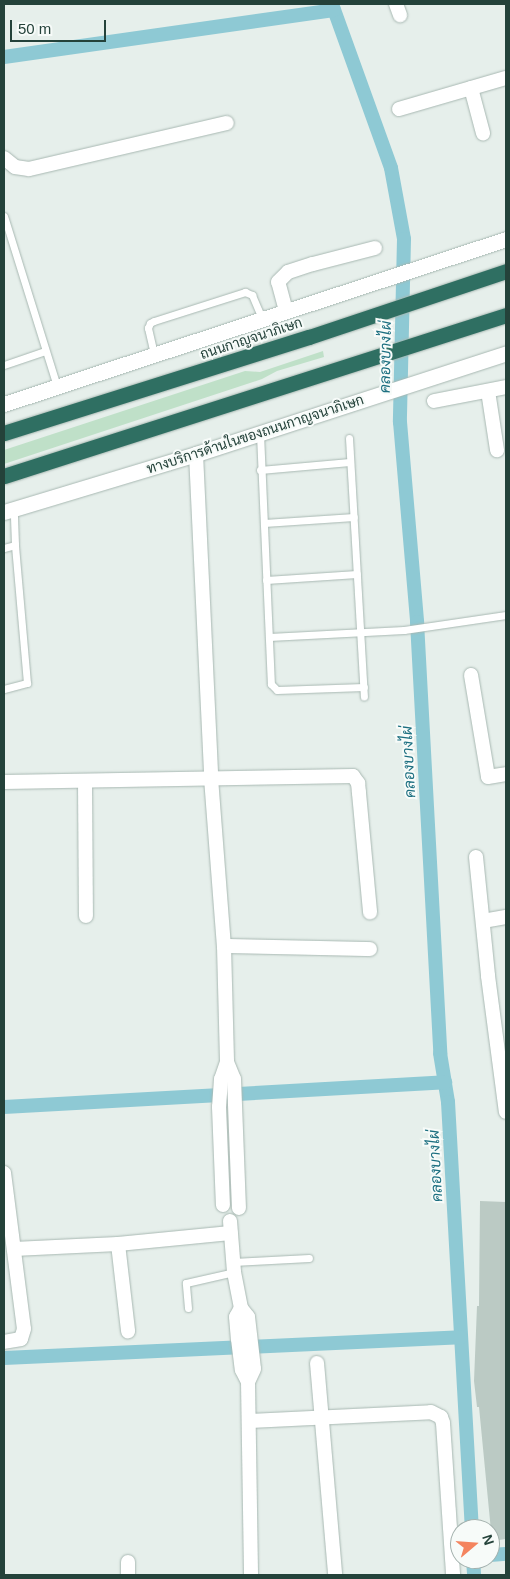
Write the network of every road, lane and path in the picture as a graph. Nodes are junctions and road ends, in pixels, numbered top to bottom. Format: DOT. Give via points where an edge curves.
graph roads {
  1 [pos="506,78"];
  2 [pos="471,88"];
  3 [pos="398,109"];
  4 [pos="228,123"];
  5 [pos="483,133"];
  6 [pos="4,158"];
  7 [pos="4,216"];
  8 [pos="506,239"];
  9 [pos="375,248"];
  10 [pos="506,271"];
  11 [pos="286,311"];
  12 [pos="506,315"];
  13 [pos="262,319"];
  14 [pos="45,351"];
  15 [pos="506,353"];
  16 [pos="154,355"];
  17 [pos="4,364"];
  18 [pos="57,386"];
  19 [pos="506,387"];
  20 [pos="488,391"];
  21 [pos="434,401"];
  22 [pos="4,404"];
  23 [pos="4,433"];
  24 [pos="260,433"];
  25 [pos="349,438"];
  26 [pos="497,450"];
  27 [pos="196,454"];
  28 [pos="350,462"];
  29 [pos="260,470"];
  30 [pos="4,476"];
  31 [pos="9,510"];
  32 [pos="354,518"];
  33 [pos="264,523"];
  34 [pos="15,544"];
  35 [pos="4,548"];
  36 [pos="357,574"];
  37 [pos="266,580"];
  38 [pos="506,615"];
  39 [pos="361,633"];
  40 [pos="269,638"];
  41 [pos="471,676"];
  42 [pos="364,687"];
  43 [pos="4,689"];
  44 [pos="364,698"];
  45 [pos="506,774"];
  46 [pos="211,778"];
  47 [pos="4,782"];
  48 [pos="84,782"];
  49 [pos="476,856"];
  50 [pos="370,912"];
  51 [pos="86,916"];
  52 [pos="506,917"];
  53 [pos="484,921"];
  54 [pos="224,946"];
  55 [pos="370,949"];
  56 [pos="228,1079"];
  57 [pos="506,1112"];
  58 [pos="220,1137"];
  59 [pos="236,1137"];
  60 [pos="4,1173"];
  61 [pos="223,1205"];
  62 [pos="239,1208"];
  63 [pos="230,1227"];
  64 [pos="118,1244"];
  65 [pos="14,1249"];
  66 [pos="309,1258"];
  67 [pos="233,1267"];
  68 [pos="188,1308"];
  69 [pos="128,1331"];
  70 [pos="4,1342"];
  71 [pos="317,1363"];
  72 [pos="321,1418"];
  73 [pos="250,1421"];
  74 [pos="252,1575"];
  75 [pos="335,1575"];
  76 [pos="453,1575"];
  1 -- 2 [label="street"];
  2 -- 3 [label="street"];
  2 -- 5 [label="street"];
  4 -- 6 [label="street" via="29,168 15,167"];
  7 -- 14 [label="lane"];
  8 -- 11 [label="main road"];
  9 -- 11 [label="street" via="288,272 278,282"];
  10 -- 23 [label="highway, ถนนกาญจนาภิเษก"];
  11 -- 13 [label="main road"];
  12 -- 30 [label="highway"];
  13 -- 16 [label="main road"];
  13 -- 16 [label="lane" via="252,295 244,292 154,320 148,328"];
  14 -- 17 [label="lane"];
  14 -- 18 [label="lane"];
  15 -- 24 [label="main road, ทางบริการด้านในของถนนกาญจนาภิเษก"];
  16 -- 18 [label="main road"];
  18 -- 22 [label="main road"];
  19 -- 20 [label="street"];
  20 -- 21 [label="street"];
  20 -- 26 [label="street"];
  24 -- 27 [label="main road, ทางบริการด้านในของถนนกาญจนาภิเษก"];
  24 -- 29 [label="lane"];
  25 -- 28 [label="lane"];
  27 -- 31 [label="main road, ทางบริการด้านในของถนนกาญจนาภิเษก"];
  27 -- 46 [label="street"];
  28 -- 29 [label="lane"];
  28 -- 32 [label="lane"];
  29 -- 33 [label="lane"];
  31 -- 34 [label="lane"];
  32 -- 33 [label="lane"];
  32 -- 36 [label="lane"];
  33 -- 37 [label="lane"];
  34 -- 35 [label="lane"];
  34 -- 43 [label="lane" via="27,683"];
  36 -- 37 [label="lane"];
  36 -- 39 [label="lane"];
  37 -- 40 [label="lane"];
  38 -- 39 [label="lane" via="430,627"];
  39 -- 40 [label="lane"];
  39 -- 42 [label="lane"];
  40 -- 42 [label="lane" via="274,690"];
  41 -- 45 [label="street" via="488,777"];
  42 -- 44 [label="lane"];
  46 -- 48 [label="street"];
  46 -- 50 [label="street" via="353,776 358,783"];
  46 -- 54 [label="street"];
  47 -- 48 [label="street"];
  48 -- 51 [label="street"];
  49 -- 53 [label="street"];
  52 -- 53 [label="street"];
  53 -- 57 [label="street"];
  54 -- 55 [label="street"];
  54 -- 56 [label="street"];
  56 -- 58 [label="street" via="219,1108"];
  56 -- 59 [label="street"];
  58 -- 59 [label="street"];
  58 -- 61 [label="street"];
  59 -- 62 [label="street"];
  60 -- 65 [label="street"];
  61 -- 62 [label="street" via="232,1202"];
  61 -- 63 [label="street" via="220,1213"];
  62 -- 63 [label="street" via="238,1217"];
  63 -- 64 [label="street"];
  63 -- 67 [label="street"];
  64 -- 65 [label="street"];
  64 -- 69 [label="street"];
  65 -- 70 [label="street" via="24,1336"];
  66 -- 67 [label="lane"];
  67 -- 68 [label="lane" via="186,1283"];
  67 -- 73 [label="street" via="241,1308 236,1317 244,1337 246,1359 242,1370 248,1382"];
  71 -- 72 [label="street"];
  72 -- 73 [label="street"];
  72 -- 75 [label="street"];
  72 -- 76 [label="street" via="431,1412 441,1417"];
  73 -- 74 [label="street"];
}
